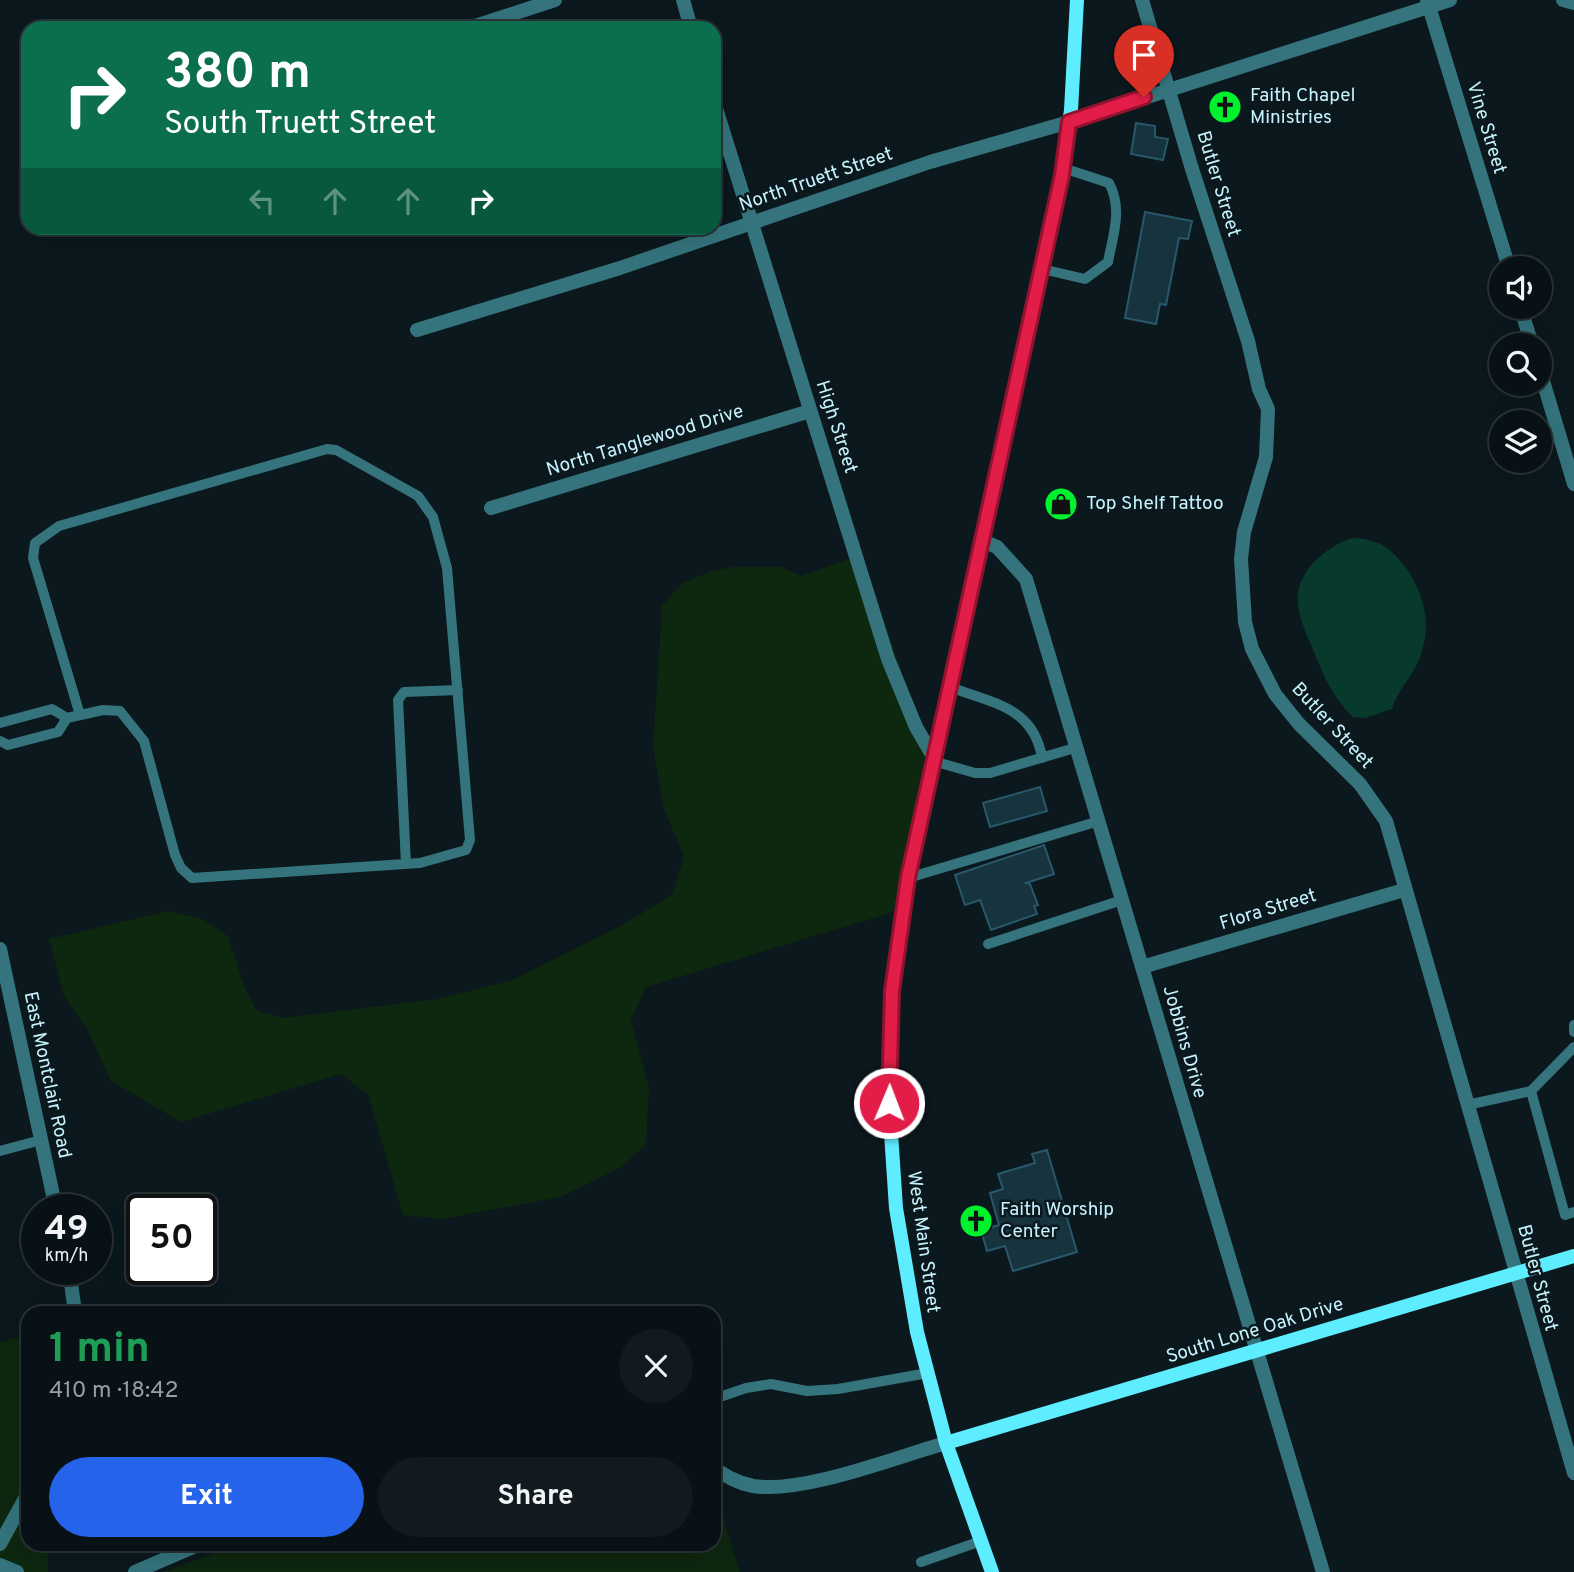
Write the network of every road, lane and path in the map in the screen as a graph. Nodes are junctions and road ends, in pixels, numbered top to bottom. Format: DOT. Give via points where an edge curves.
graph roads {
  1 [pos="555,0"];
  2 [pos="683,0"];
  3 [pos="1077,0"];
  4 [pos="1142,0"];
  5 [pos="1450,0"];
  6 [pos="1563,0"];
  7 [pos="1428,3"];
  8 [pos="1574,4"];
  9 [pos="490,21"];
  10 [pos="689,21"];
  11 [pos="1169,89"];
  12 [pos="1069,122"];
  13 [pos="721,125"];
  14 [pos="1063,168"];
  15 [pos="751,223"];
  16 [pos="721,233"];
  17 [pos="714,235"];
  18 [pos="1505,256"];
  19 [pos="1042,269"];
  20 [pos="417,330"];
  21 [pos="1548,396"];
  22 [pos="810,411"];
  23 [pos="1574,484"];
  24 [pos="491,508"];
  25 [pos="983,541"];
  26 [pos="950,687"];
  27 [pos="458,690"];
  28 [pos="80,715"];
  29 [pos="67,718"];
  30 [pos="0,723"];
  31 [pos="0,741"];
  32 [pos="1078,747"];
  33 [pos="1042,758"];
  34 [pos="934,759"];
  35 [pos="1099,821"];
  36 [pos="406,864"];
  37 [pos="908,878"];
  38 [pos="1404,890"];
  39 [pos="1122,900"];
  40 [pos="988,944"];
  41 [pos="0,949"];
  42 [pos="1142,967"];
  43 [pos="1574,1025"];
  44 [pos="1574,1032"];
  45 [pos="1574,1047"];
  46 [pos="1531,1091"];
  47 [pos="1467,1105"];
  48 [pos="41,1140"];
  49 [pos="0,1151"];
  50 [pos="53,1194"];
  51 [pos="1574,1213"];
  52 [pos="1574,1256"];
  53 [pos="1518,1273"];
  54 [pos="71,1285"];
  55 [pos="74,1306"];
  56 [pos="1255,1351"];
  57 [pos="928,1373"];
  58 [pos="721,1397"];
  59 [pos="946,1443"];
  60 [pos="721,1473"];
  61 [pos="1574,1474"];
  62 [pos="21,1506"];
  63 [pos="981,1541"];
  64 [pos="0,1544"];
  65 [pos="184,1551"];
  66 [pos="921,1562"];
  67 [pos="0,1565"];
  68 [pos="17,1572"];
  69 [pos="135,1572"];
  70 [pos="992,1572"];
  71 [pos="1323,1572"];
  1 -- 9 [label="street"];
  2 -- 10 [label="street"];
  3 -- 12 [label="main road, West Main Street"];
  4 -- 11 [label="street, Butler Street"];
  5 -- 7 [label="street, North Truett Street"];
  6 -- 8 [label="street"];
  7 -- 11 [label="street, North Truett Street"];
  7 -- 18 [label="street, Vine Street"];
  11 -- 12 [label="street, North Truett Street"];
  11 -- 38 [label="street, Butler Street" via="1268,409 1266,457 1244,532 1241,559 1245,622 1252,649 1283,704 1377,805 1386,821"];
  12 -- 14 [label="main road, West Main Street"];
  12 -- 15 [label="street, North Truett Street" via="930,162"];
  13 -- 15 [label="street, High Street"];
  14 -- 19 [label="main road, West Main Street"];
  14 -- 19 [label="lane" via="1109,183 1116,196 1118,209 1108,262 1086,279"];
  15 -- 16 [label="street, North Truett Street"];
  15 -- 22 [label="street, High Street"];
  17 -- 20 [label="street, North Truett Street"];
  19 -- 25 [label="main road, West Main Street"];
  21 -- 23 [label="street"];
  22 -- 24 [label="street, North Tanglewood Drive"];
  22 -- 34 [label="street, High Street" via="888,659"];
  25 -- 26 [label="main road, West Main Street"];
  25 -- 32 [label="street, Jobbins Drive" via="997,547 1026,579"];
  26 -- 33 [label="lane" via="1022,717 1039,740"];
  26 -- 34 [label="main road, West Main Street"];
  27 -- 28 [label="lane" via="447,568 433,517 418,496 337,450 327,449 59,526 35,543 33,558"];
  27 -- 36 [label="lane" via="470,839 466,850 446,858"];
  27 -- 36 [label="lane" via="404,692 398,700"];
  28 -- 29 [label="lane"];
  28 -- 36 [label="lane" via="120,711 144,741 175,855 192,878"];
  29 -- 30 [label="lane" via="52,709"];
  29 -- 31 [label="lane" via="58,732 8,745"];
  32 -- 33 [label="lane"];
  32 -- 35 [label="street, Jobbins Drive"];
  33 -- 34 [label="lane" via="990,773 975,773"];
  34 -- 37 [label="main road, West Main Street"];
  35 -- 37 [label="lane"];
  35 -- 39 [label="street, Jobbins Drive"];
  37 -- 57 [label="main road, West Main Street" via="892,991 889,1103 896,1208"];
  38 -- 42 [label="street, Flora Street"];
  38 -- 47 [label="street, Butler Street"];
  39 -- 40 [label="lane"];
  39 -- 42 [label="street, Jobbins Drive"];
  41 -- 48 [label="street, East Montclair Road"];
  42 -- 56 [label="street, Jobbins Drive"];
  43 -- 44 [label="lane"];
  45 -- 46 [label="lane"];
  46 -- 47 [label="lane"];
  46 -- 51 [label="lane" via="1565,1215"];
  47 -- 53 [label="street, Butler Street"];
  48 -- 49 [label="lane"];
  48 -- 50 [label="street, East Montclair Road"];
  52 -- 53 [label="main road, South Lone Oak Drive"];
  53 -- 56 [label="main road, South Lone Oak Drive"];
  53 -- 61 [label="street, Butler Street"];
  54 -- 55 [label="street"];
  56 -- 59 [label="main road, South Lone Oak Drive"];
  56 -- 71 [label="street, Jobbins Drive"];
  57 -- 58 [label="lane" via="838,1389 807,1391 771,1384"];
  57 -- 59 [label="main road, West Main Street"];
  59 -- 60 [label="street" via="806,1482 770,1487"];
  59 -- 63 [label="main road, West Main Street"];
  62 -- 64 [label="street"];
  63 -- 66 [label="lane"];
  63 -- 70 [label="main road, West Main Street"];
  65 -- 69 [label="street"];
  67 -- 68 [label="street"];
}
